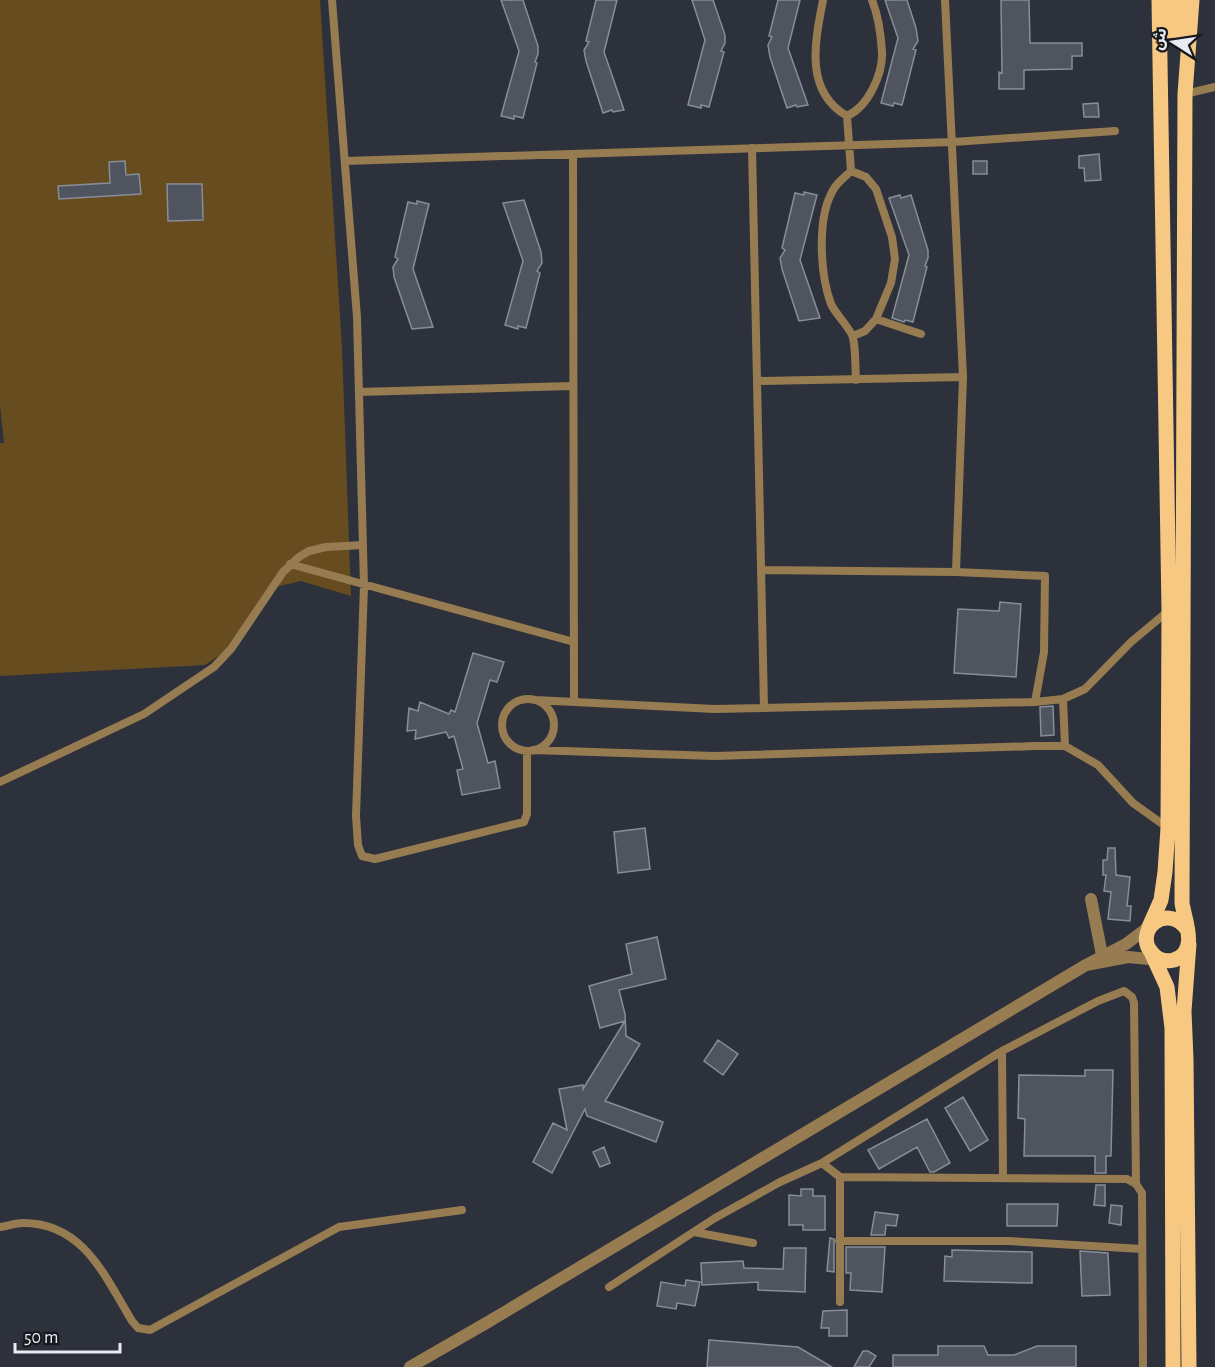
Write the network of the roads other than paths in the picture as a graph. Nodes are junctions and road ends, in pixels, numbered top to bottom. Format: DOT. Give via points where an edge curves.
graph roads {
  1 [pos="332,0"];
  2 [pos="823,0"];
  3 [pos="872,0"];
  4 [pos="945,0"];
  5 [pos="1159,0"];
  6 [pos="1170,0"];
  7 [pos="1180,0"];
  8 [pos="1192,0"];
  9 [pos="1215,87"];
  10 [pos="1185,94"];
  11 [pos="1160,105"];
  12 [pos="847,116"];
  13 [pos="1115,130"];
  14 [pos="953,142"];
  15 [pos="849,145"];
  16 [pos="753,148"];
  17 [pos="573,154"];
  18 [pos="345,160"];
  19 [pos="851,171"];
  20 [pos="876,319"];
  21 [pos="921,334"];
  22 [pos="853,336"];
  23 [pos="963,377"];
  24 [pos="856,380"];
  25 [pos="757,381"];
  26 [pos="573,386"];
  27 [pos="359,392"];
  28 [pos="363,545"];
  29 [pos="290,564"];
  30 [pos="761,570"];
  31 [pos="956,572"];
  32 [pos="364,586"];
  33 [pos="1168,611"];
  34 [pos="574,642"];
  35 [pos="1063,699"];
  36 [pos="535,700"];
  37 [pos="574,702"];
  38 [pos="1035,702"];
  39 [pos="764,707"];
  40 [pos="1065,746"];
  41 [pos="530,750"];
  42 [pos="0,782"];
  43 [pos="1168,828"];
  44 [pos="1091,898"];
  45 [pos="1149,928"];
  46 [pos="1188,936"];
  47 [pos="1156,957"];
  48 [pos="1103,958"];
  49 [pos="1002,1051"];
  50 [pos="822,1163"];
  51 [pos="840,1177"];
  52 [pos="1003,1178"];
  53 [pos="1136,1184"];
  54 [pos="462,1210"];
  55 [pos="0,1227"];
  56 [pos="694,1232"];
  57 [pos="839,1241"];
  58 [pos="753,1243"];
  59 [pos="1142,1249"];
  60 [pos="609,1287"];
  61 [pos="840,1302"];
  62 [pos="410,1367"];
  63 [pos="1143,1367"];
  64 [pos="1173,1367"];
  65 [pos="1189,1367"];
  1 -- 18 [label="lane"];
  2 -- 12 [label="lane" via="816,76 828,100"];
  3 -- 12 [label="lane" via="882,52 880,69 867,99"];
  4 -- 14 [label="lane"];
  5 -- 11 [label="main road"];
  6 -- 11 [label="main road" via="1167,65"];
  7 -- 10 [label="main road" via="1180,57"];
  8 -- 10 [label="main road"];
  9 -- 10 [label="lane"];
  10 -- 46 [label="main road" via="1182,903"];
  11 -- 33 [label="main road"];
  12 -- 15 [label="lane"];
  13 -- 14 [label="lane"];
  14 -- 15 [label="lane"];
  14 -- 23 [label="lane"];
  15 -- 16 [label="lane"];
  15 -- 19 [label="lane"];
  16 -- 17 [label="lane"];
  16 -- 25 [label="lane"];
  17 -- 18 [label="lane"];
  17 -- 26 [label="lane"];
  18 -- 27 [label="lane"];
  19 -- 20 [label="lane" via="866,177 876,189 892,237 895,260 891,283"];
  19 -- 22 [label="lane" via="835,188 826,208 823,261 832,305"];
  20 -- 21 [label="lane"];
  20 -- 22 [label="lane" via="865,331"];
  22 -- 24 [label="lane"];
  23 -- 24 [label="lane"];
  23 -- 31 [label="lane"];
  24 -- 25 [label="lane"];
  25 -- 30 [label="lane"];
  26 -- 27 [label="lane"];
  26 -- 34 [label="lane"];
  27 -- 28 [label="lane"];
  28 -- 29 [label="lane" via="309,551"];
  28 -- 32 [label="lane"];
  29 -- 32 [label="lane"];
  29 -- 42 [label="lane" via="214,667 144,714"];
  30 -- 31 [label="lane"];
  30 -- 39 [label="lane"];
  31 -- 38 [label="lane" via="1045,576 1044,652"];
  32 -- 34 [label="lane"];
  32 -- 41 [label="lane" via="356,816 362,856 375,859 524,822"];
  33 -- 35 [label="lane" via="1085,689"];
  33 -- 43 [label="main road"];
  34 -- 37 [label="lane"];
  35 -- 38 [label="lane"];
  35 -- 40 [label="lane"];
  36 -- 37 [label="lane"];
  36 -- 41 [label="lane" via="549,710 554,726 548,742"];
  36 -- 41 [label="lane" via="519,700 503,717 508,740 513,746"];
  37 -- 39 [label="lane" via="714,709"];
  38 -- 39 [label="lane"];
  40 -- 41 [label="lane" via="714,756"];
  40 -- 43 [label="lane" via="1098,765 1133,803"];
  43 -- 45 [label="main road" via="1161,900"];
  44 -- 48 [label="street"];
  45 -- 46 [label="main road" via="1156,921 1177,919"];
  45 -- 47 [label="main road" via="1147,946"];
  45 -- 48 [label="street"];
  46 -- 47 [label="main road" via="1183,955 1177,959"];
  46 -- 65 [label="main road" via="1184,1011"];
  47 -- 48 [label="street"];
  47 -- 64 [label="main road" via="1167,987 1172,1028"];
  48 -- 62 [label="street" via="1086,964"];
  49 -- 50 [label="lane"];
  49 -- 52 [label="lane"];
  49 -- 53 [label="lane" via="1098,1001 1128,993 1134,1003"];
  50 -- 51 [label="lane"];
  50 -- 56 [label="lane" via="780,1182"];
  51 -- 52 [label="lane"];
  51 -- 57 [label="lane"];
  52 -- 53 [label="lane" via="1127,1179"];
  53 -- 59 [label="lane" via="1142,1193"];
  54 -- 55 [label="lane" via="339,1227 150,1330 138,1328 132,1321 94,1259 74,1238 54,1227 23,1223"];
  56 -- 58 [label="lane"];
  56 -- 60 [label="lane"];
  57 -- 59 [label="lane" via="1008,1241"];
  57 -- 61 [label="lane"];
  59 -- 63 [label="lane"];
}
